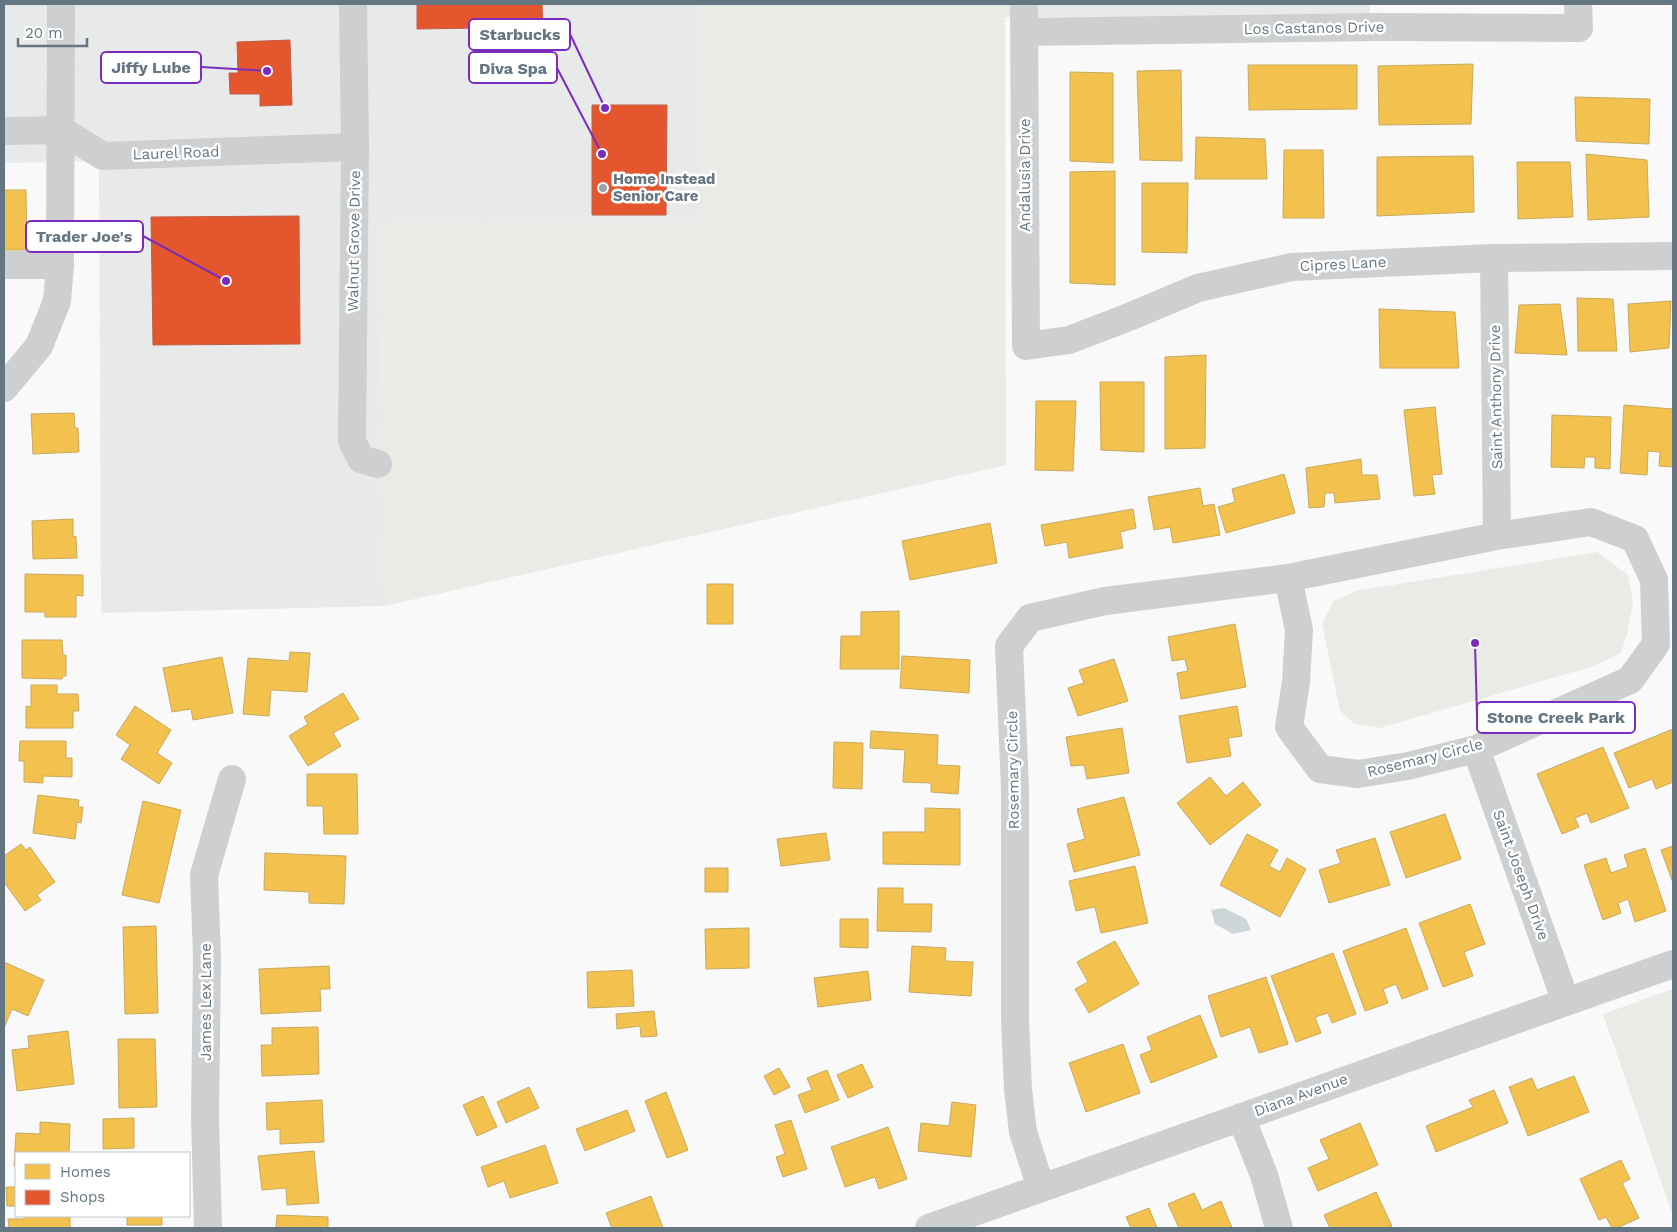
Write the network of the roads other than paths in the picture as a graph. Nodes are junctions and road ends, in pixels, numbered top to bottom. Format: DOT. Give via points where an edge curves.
graph roads {
  1 [pos="61,4"];
  2 [pos="353,4"];
  3 [pos="1024,4"];
  4 [pos="1578,4"];
  5 [pos="1024,32"];
  6 [pos="61,130"];
  7 [pos="4,132"];
  8 [pos="355,147"];
  9 [pos="1673,256"];
  10 [pos="1494,258"];
  11 [pos="4,265"];
  12 [pos="60,265"];
  13 [pos="1026,346"];
  14 [pos="4,388"];
  15 [pos="378,464"];
  16 [pos="1498,536"];
  17 [pos="1288,578"];
  18 [pos="1476,749"];
  19 [pos="232,779"];
  20 [pos="1673,964"];
  21 [pos="1566,1002"];
  22 [pos="1241,1117"];
  23 [pos="1041,1188"];
  24 [pos="208,1228"];
  25 [pos="929,1228"];
  26 [pos="1279,1228"];
  1 -- 6 [label="street"];
  2 -- 8 [label="street, Walnut Grove Drive"];
  3 -- 5 [label="street, Andalusia Drive"];
  4 -- 5 [label="street, Los Castanos Drive" via="1579,28"];
  5 -- 13 [label="street, Andalusia Drive"];
  6 -- 7 [label="street"];
  6 -- 8 [label="street, Laurel Road" via="103,156"];
  6 -- 12 [label="street"];
  8 -- 15 [label="street, Walnut Grove Drive" via="352,441 361,459"];
  9 -- 10 [label="street, Cipres Lane"];
  10 -- 13 [label="street, Cipres Lane" via="1292,267 1198,288 1069,340"];
  10 -- 16 [label="street, Saint Anthony Drive"];
  11 -- 12 [label="street"];
  12 -- 14 [label="street" via="56,300 39,346"];
  16 -- 17 [label="street, Rosemary Circle"];
  16 -- 18 [label="street, Rosemary Circle" via="1591,522 1636,539 1654,580 1656,644 1630,680"];
  17 -- 18 [label="street, Rosemary Circle" via="1299,630 1289,727 1320,769 1358,774 1408,766"];
  17 -- 23 [label="street, Rosemary Circle" via="1105,601 1030,618 1009,646 1018,1090 1023,1132"];
  18 -- 21 [label="street, Saint Joseph Drive"];
  19 -- 24 [label="street, James Lex Lane" via="204,875"];
  20 -- 21 [label="street, Diana Avenue"];
  21 -- 22 [label="street, Diana Avenue"];
  22 -- 23 [label="street, Diana Avenue"];
  22 -- 26 [label="street" via="1264,1175"];
  23 -- 25 [label="street, Diana Avenue"];
}
